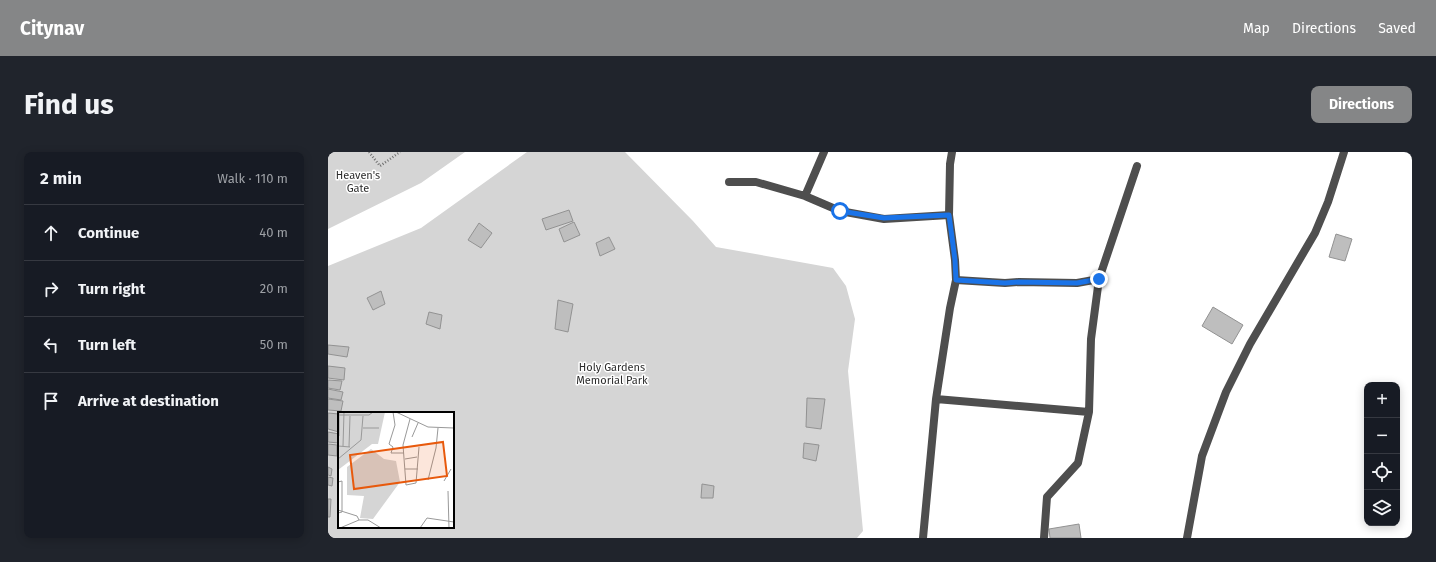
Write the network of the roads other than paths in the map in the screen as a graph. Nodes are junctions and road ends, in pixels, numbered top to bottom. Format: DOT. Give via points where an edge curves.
graph roads {
  1 [pos="824,152"];
  2 [pos="952,152"];
  3 [pos="1344,152"];
  4 [pos="1137,166"];
  5 [pos="729,182"];
  6 [pos="805,196"];
  7 [pos="949,215"];
  8 [pos="1099,279"];
  9 [pos="956,280"];
  10 [pos="936,399"];
  11 [pos="1089,412"];
  12 [pos="923,538"];
  13 [pos="1044,538"];
  14 [pos="1187,538"];
  1 -- 6 [label="street"];
  2 -- 7 [label="street"];
  3 -- 14 [label="street" via="1315,233 1250,344 1226,392 1202,456"];
  4 -- 8 [label="street"];
  5 -- 6 [label="street" via="756,182"];
  6 -- 7 [label="street" via="840,211 884,218"];
  7 -- 9 [label="street"];
  8 -- 9 [label="street" via="1077,283"];
  8 -- 11 [label="street" via="1091,339"];
  9 -- 10 [label="street"];
  10 -- 11 [label="street"];
  10 -- 12 [label="street"];
  11 -- 13 [label="street" via="1078,463 1047,497"];
}
